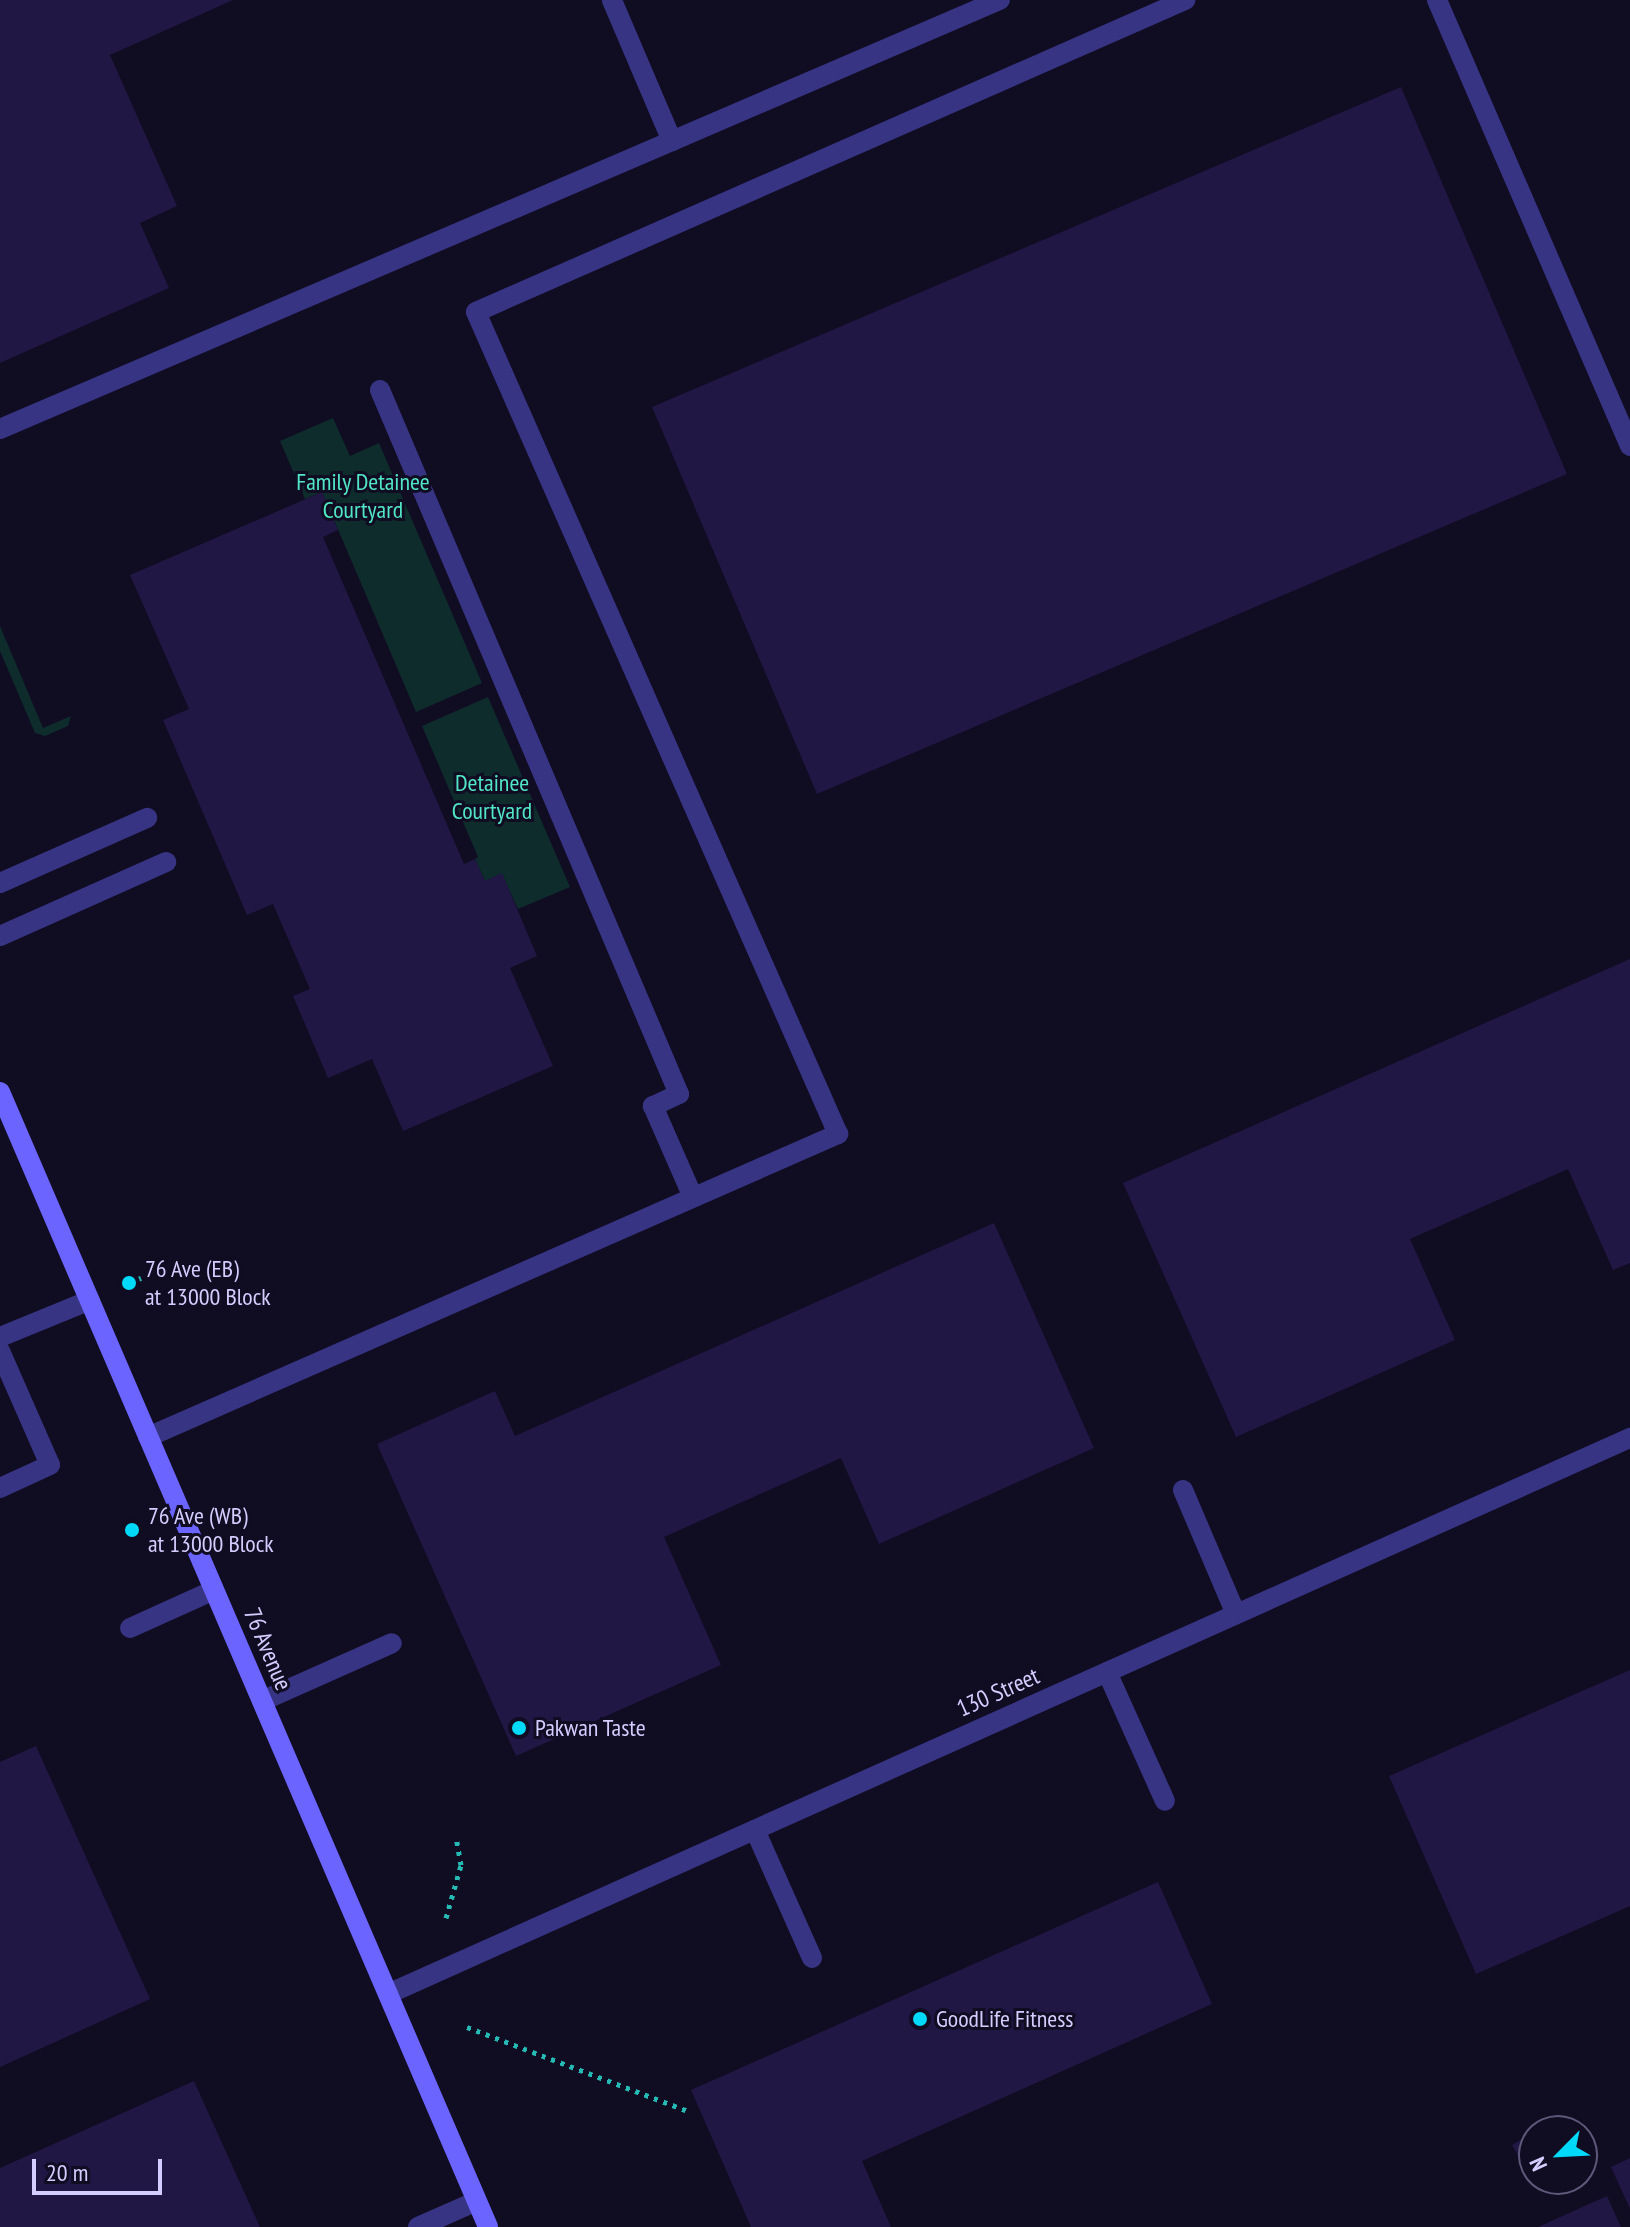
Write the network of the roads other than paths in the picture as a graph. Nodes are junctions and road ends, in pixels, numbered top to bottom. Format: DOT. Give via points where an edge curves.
graph roads {
  1 [pos="612,0"];
  2 [pos="1000,0"];
  3 [pos="1185,0"];
  4 [pos="1437,0"];
  5 [pos="672,141"];
  6 [pos="380,390"];
  7 [pos="0,429"];
  8 [pos="1630,446"];
  9 [pos="147,818"];
  10 [pos="166,862"];
  11 [pos="0,883"];
  12 [pos="0,936"];
  13 [pos="0,1092"];
  14 [pos="693,1197"];
  15 [pos="90,1300"];
  16 [pos="0,1337"];
  17 [pos="0,1351"];
  18 [pos="148,1437"];
  19 [pos="1630,1438"];
  20 [pos="0,1488"];
  21 [pos="1183,1490"];
  22 [pos="214,1590"];
  23 [pos="1236,1614"];
  24 [pos="130,1628"];
  25 [pos="392,1643"];
  26 [pos="1107,1672"];
  27 [pos="262,1701"];
  28 [pos="1165,1801"];
  29 [pos="755,1830"];
  30 [pos="812,1958"];
  31 [pos="388,1994"];
  32 [pos="477,2201"];
  33 [pos="418,2227"];
  34 [pos="488,2227"];
  1 -- 5 [label="street"];
  2 -- 5 [label="street"];
  3 -- 14 [label="street" via="476,312 838,1134"];
  4 -- 8 [label="street"];
  5 -- 7 [label="street"];
  6 -- 14 [label="street" via="679,1094 653,1106"];
  9 -- 11 [label="street"];
  10 -- 12 [label="street"];
  13 -- 15 [label="main road, 76 Avenue"];
  14 -- 18 [label="street"];
  15 -- 16 [label="street"];
  15 -- 18 [label="main road, 76 Avenue"];
  17 -- 20 [label="street" via="50,1465"];
  18 -- 22 [label="main road, 76 Avenue"];
  19 -- 23 [label="street, 130 Street"];
  21 -- 23 [label="street"];
  22 -- 24 [label="street"];
  22 -- 27 [label="main road, 76 Avenue"];
  23 -- 26 [label="street, 130 Street"];
  25 -- 27 [label="street"];
  26 -- 28 [label="street"];
  26 -- 29 [label="street, 130 Street"];
  27 -- 31 [label="main road, 76 Avenue"];
  29 -- 30 [label="street"];
  29 -- 31 [label="street, 130 Street"];
  31 -- 32 [label="main road, 76 Avenue"];
  32 -- 33 [label="street"];
  32 -- 34 [label="main road, 76 Avenue"];
}
